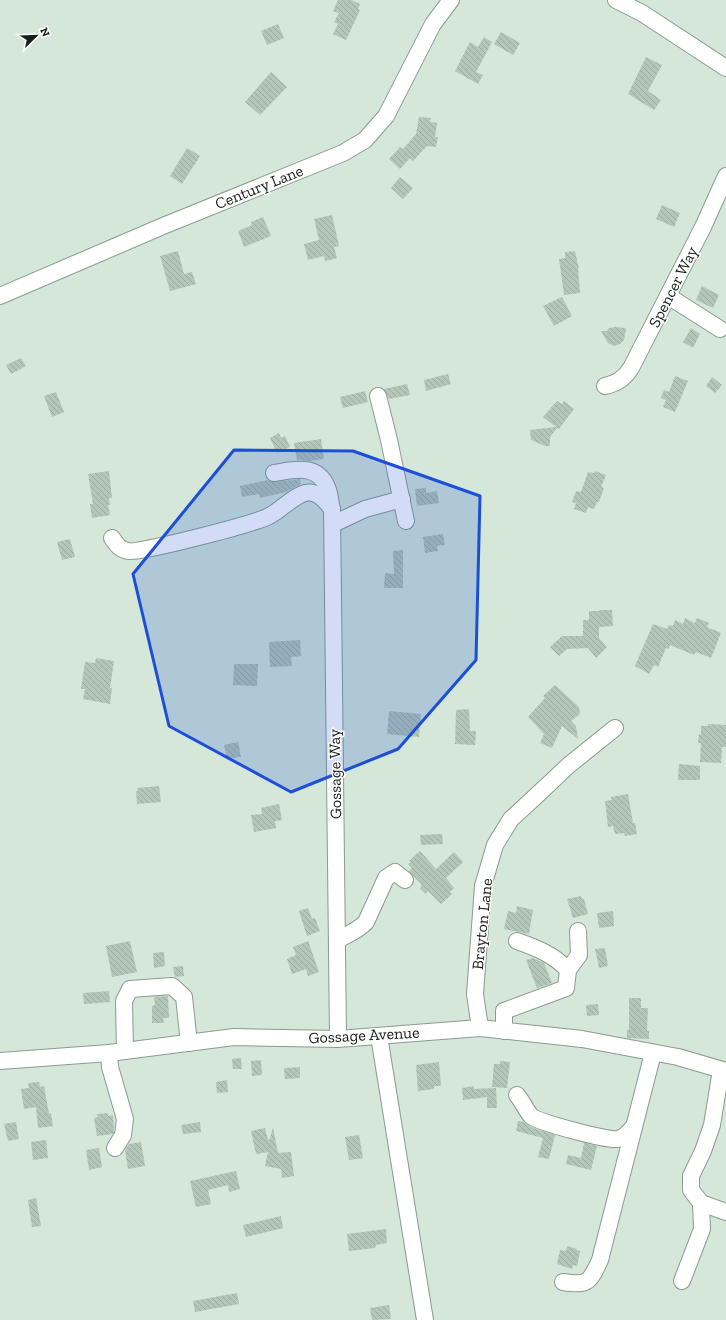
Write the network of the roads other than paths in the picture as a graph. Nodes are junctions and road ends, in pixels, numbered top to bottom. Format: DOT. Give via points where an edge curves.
graph roads {
  1 [pos="451,0"];
  2 [pos="616,0"];
  3 [pos="726,68"];
  4 [pos="726,176"];
  5 [pos="0,296"];
  6 [pos="668,296"];
  7 [pos="720,329"];
  8 [pos="605,386"];
  9 [pos="378,396"];
  10 [pos="274,473"];
  11 [pos="402,499"];
  12 [pos="332,516"];
  13 [pos="406,521"];
  14 [pos="112,538"];
  15 [pos="615,728"];
  16 [pos="405,880"];
  17 [pos="578,931"];
  18 [pos="337,940"];
  19 [pos="517,942"];
  20 [pos="568,970"];
  21 [pos="480,1028"];
  22 [pos="504,1031"];
  23 [pos="379,1036"];
  24 [pos="338,1038"];
  25 [pos="189,1043"];
  26 [pos="125,1051"];
  27 [pos="109,1053"];
  28 [pos="653,1053"];
  29 [pos="0,1061"];
  30 [pos="724,1070"];
  31 [pos="517,1095"];
  32 [pos="634,1126"];
  33 [pos="115,1148"];
  34 [pos="701,1203"];
  35 [pos="726,1212"];
  36 [pos="563,1282"];
  37 [pos="682,1282"];
  38 [pos="425,1320"];
  1 -- 5 [label="street, Century Lane" via="433,24 386,116 365,140 343,154 163,226"];
  2 -- 3 [label="street" via="642,13"];
  4 -- 6 [label="street, Spencer Way"];
  6 -- 7 [label="street"];
  6 -- 8 [label="street, Spencer Way" via="626,376"];
  9 -- 11 [label="street"];
  10 -- 12 [label="street, Gossage Way" via="311,470 327,487"];
  11 -- 12 [label="street"];
  11 -- 13 [label="street"];
  12 -- 14 [label="street" via="324,498 305,493 259,521 188,539 129,552 119,548"];
  12 -- 18 [label="street, Gossage Way"];
  15 -- 21 [label="street, Brayton Lane" via="569,765 511,819 495,845 482,886 475,994"];
  16 -- 18 [label="street" via="395,872 386,878 366,922"];
  17 -- 20 [label="street" via="579,955"];
  18 -- 24 [label="street, Gossage Way"];
  19 -- 20 [label="street" via="540,950 560,961"];
  20 -- 22 [label="street" via="566,988 504,1011"];
  21 -- 22 [label="street, Gossage Avenue"];
  21 -- 23 [label="street, Gossage Avenue"];
  22 -- 28 [label="street, Gossage Avenue" via="582,1039"];
  23 -- 24 [label="street, Gossage Avenue"];
  23 -- 38 [label="street"];
  24 -- 25 [label="street, Gossage Avenue" via="234,1037"];
  25 -- 26 [label="street, Gossage Avenue"];
  25 -- 26 [label="street" via="184,997 172,986 130,989 124,1000"];
  26 -- 27 [label="street, Gossage Avenue"];
  27 -- 29 [label="street, Gossage Avenue"];
  27 -- 33 [label="street" via="110,1066 125,1119 123,1135"];
  28 -- 30 [label="street, Gossage Avenue"];
  28 -- 32 [label="street"];
  30 -- 34 [label="street" via="712,1125 691,1176 691,1190"];
  31 -- 32 [label="street" via="531,1116 541,1121 605,1138 616,1140"];
  32 -- 36 [label="street" via="594,1275 578,1284"];
  34 -- 35 [label="street"];
  34 -- 37 [label="street" via="702,1229"];
}
